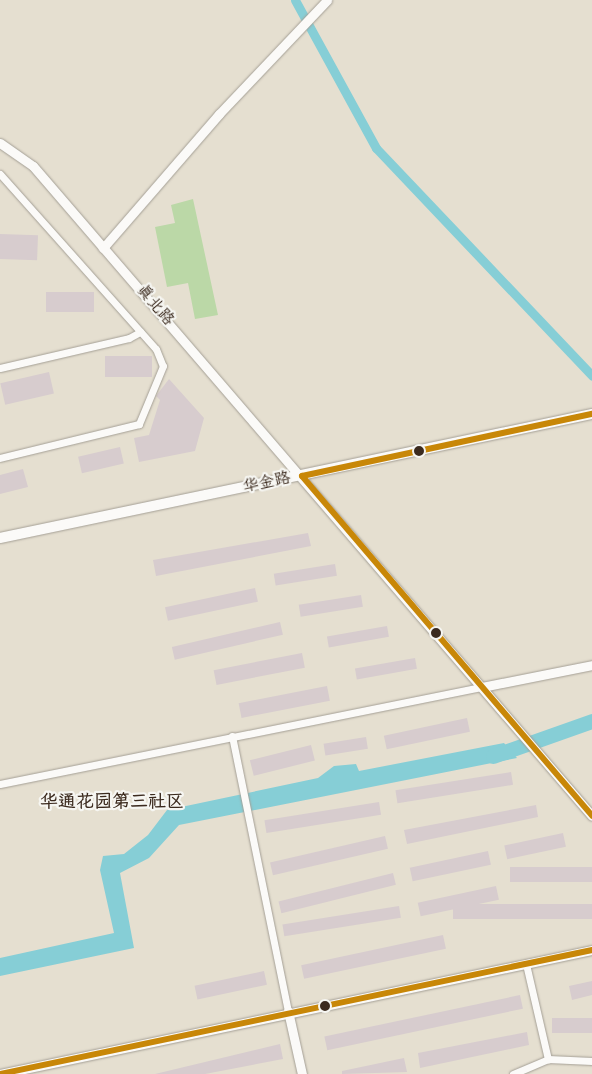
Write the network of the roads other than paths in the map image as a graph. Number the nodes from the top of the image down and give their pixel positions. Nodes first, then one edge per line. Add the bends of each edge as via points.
1 (327, 0) edge
2 (0, 143) edge
3 (0, 174) edge
4 (103, 248) junction
5 (140, 332) junction
6 (0, 368) edge
7 (592, 414) edge
8 (0, 458) edge
9 (302, 476) junction
10 (0, 538) edge
11 (592, 665) edge
12 (482, 687) junction
13 (232, 736) junction
14 (0, 784) edge
15 (592, 816) edge
16 (592, 950) edge
17 (526, 964) junction
18 (288, 1011) junction
19 (548, 1059) junction
20 (592, 1061) edge
21 (0, 1074) edge
22 (302, 1074) edge
23 (513, 1074) edge

1 - 4 street
2 - 4 street, 真北路 via 33,166
3 - 5 street
4 - 9 street, 真北路
5 - 6 street via 129,338
5 - 8 street via 163,366 139,424
7 - 9 main road, 华金路
9 - 10 main road, 华金路
9 - 12 street, 真北路
11 - 12 street
12 - 13 street
12 - 15 street, 真北路
13 - 14 street
13 - 18 street
16 - 17 street
17 - 18 street
17 - 19 street
18 - 21 street
18 - 22 street
19 - 20 street
19 - 23 street

